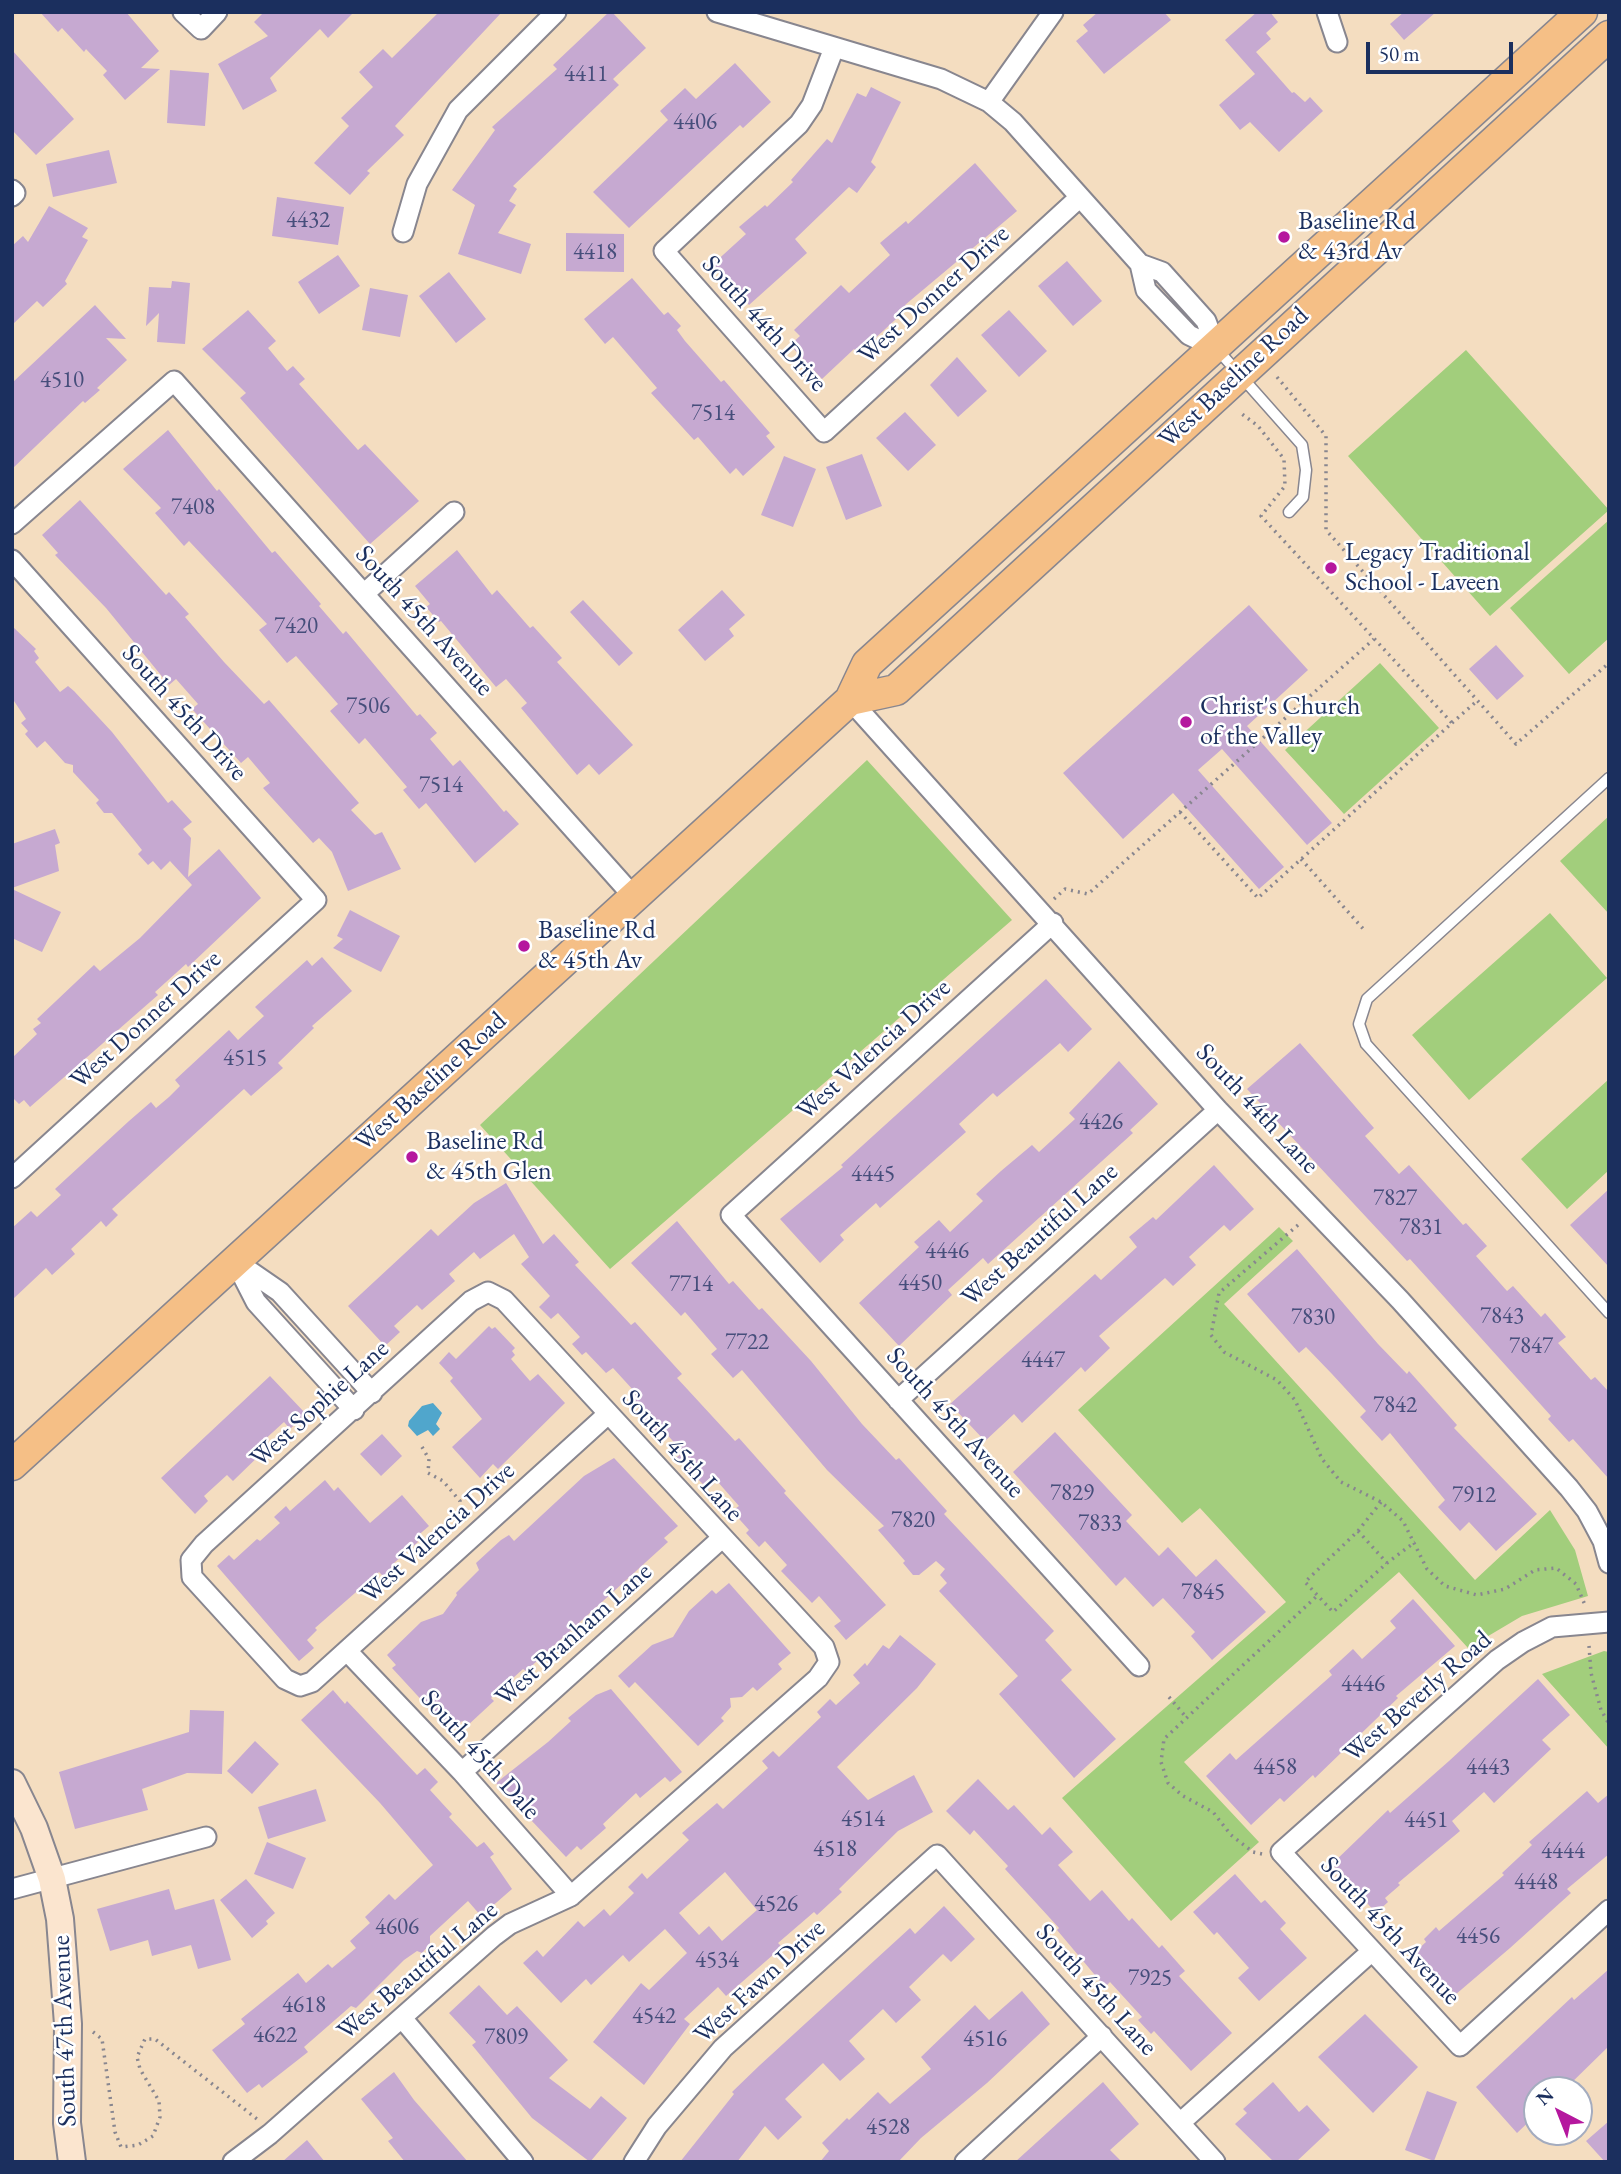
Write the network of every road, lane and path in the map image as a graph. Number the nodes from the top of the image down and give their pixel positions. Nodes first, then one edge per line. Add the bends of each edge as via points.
1 (183, 12) edge
2 (217, 12) edge
3 (556, 12) edge
4 (717, 12) edge
5 (1053, 12) edge
6 (1327, 12) edge
7 (1592, 27) edge
8 (1337, 42) dead end
9 (834, 48) junction
10 (989, 102) junction
11 (1080, 197) junction
12 (403, 232) dead end
13 (1216, 348) junction
14 (1239, 372) junction
15 (1277, 377) dead end
16 (1241, 414) dead end
17 (824, 432) joint
18 (454, 512) dead end
19 (1289, 512) dead end
20 (12, 524) edge
21 (12, 560) edge
22 (365, 593) junction
23 (1375, 638) junction
24 (1609, 663) edge
25 (850, 700) junction
26 (1478, 700) junction
27 (1452, 723) junction
28 (1609, 778) edge
29 (1181, 812) junction
30 (1301, 859) junction
31 (634, 897) junction
32 (1054, 899) dead end
33 (316, 900) joint
34 (1053, 923) junction
35 (1366, 932) dead end
36 (1218, 1110) junction
37 (12, 1178) edge
38 (731, 1215) joint
39 (1298, 1225) dead end
40 (235, 1261) junction
41 (488, 1292) joint
42 (1609, 1313) edge
43 (321, 1337) junction
44 (302, 1353) junction
45 (372, 1393) junction
46 (898, 1400) junction
47 (354, 1409) junction
48 (608, 1414) junction
49 (422, 1447) dead end
50 (12, 1465) edge
51 (1381, 1502) junction
52 (480, 1531) junction
53 (1358, 1531) junction
54 (722, 1538) junction
55 (1415, 1542) junction
56 (1387, 1563) junction
57 (1609, 1563) edge
58 (1318, 1595) junction
59 (1585, 1605) dead end
60 (1609, 1622) edge
61 (1589, 1646) dead end
62 (347, 1651) junction
63 (829, 1662) joint
64 (1139, 1666) dead end
65 (300, 1686) joint
66 (1169, 1697) dead end
67 (1186, 1717) junction
68 (1609, 1724) edge
69 (462, 1772) junction
70 (12, 1783) edge
71 (206, 1837) dead end
72 (1275, 1854) junction
73 (937, 1855) joint
74 (52, 1879) junction
75 (12, 1889) edge
76 (572, 1896) junction
77 (1609, 1910) edge
78 (1372, 1951) junction
79 (402, 2018) junction
80 (93, 2032) dead end
81 (1102, 2036) junction
82 (1180, 2123) junction
83 (270, 2134) junction
84 (72, 2162) edge
85 (233, 2162) edge
86 (523, 2162) edge
87 (634, 2162) edge
88 (965, 2162) edge
89 (1215, 2162) edge

1 - 2 street via 201,29
3 - 12 street via 458,110 417,184
4 - 9 street
5 - 10 street
6 - 8 street
7 - 13 main road, West Baseline Road
7 - 14 main road, West Baseline Road
9 - 10 street via 941,79
9 - 17 street, South 44th Drive via 812,105 799,124 664,251
10 - 11 street
11 - 13 street via 1140,264 1146,289 1189,335
11 - 17 street, West Donner Drive
13 - 14 lane
13 - 25 main road, West Baseline Road via 867,664
14 - 19 lane via 1302,445 1306,470 1303,497
14 - 25 main road, West Baseline Road via 896,690
15 - 26 path via 1326,436 1325,530
16 - 23 path via 1258,426 1284,459 1285,486 1261,516
18 - 22 street
20 - 22 street, South 45th Avenue via 174,381
21 - 33 street, South 45th Drive
22 - 31 street, South 45th Avenue
23 - 27 path
23 - 29 path
24 - 26 path via 1517,744
25 - 31 main road, West Baseline Road
25 - 34 street, South 44th Lane
26 - 27 path
27 - 30 path
28 - 42 lane via 1367,999 1359,1024 1366,1044
29 - 30 path via 1258,898
29 - 32 path via 1088,894 1065,890
30 - 35 path
31 - 40 main road, West Baseline Road
33 - 37 street, West Donner Drive
34 - 36 street, South 44th Lane
34 - 38 street, West Valencia Drive
36 - 46 street, West Beautiful Lane
36 - 57 street, South 44th Lane via 1400,1300 1569,1488 1603,1541
38 - 46 street, South 45th Avenue
39 - 51 path via 1219,1293 1211,1335 1224,1352 1277,1380 1295,1399 1322,1459 1341,1482
40 - 43 street via 275,1286
40 - 44 street via 256,1302
40 - 50 main road, West Baseline Road
41 - 45 street, West Sophie Lane via 471,1301
41 - 48 street, South 45th Lane via 504,1300
43 - 44 street
43 - 45 street
44 - 47 street
45 - 47 street, West Sophie Lane
46 - 64 street, South 45th Avenue
47 - 65 street, West Sophie Lane via 191,1560 192,1577 285,1679
48 - 52 street, West Valencia Drive
48 - 54 street, South 45th Lane
49 - 52 path via 429,1459 428,1473 443,1481
51 - 53 path
51 - 55 path via 1403,1521
52 - 62 street, West Valencia Drive
53 - 56 path
53 - 58 path via 1306,1582
54 - 63 street, South 45th Lane via 824,1647
54 - 69 street, West Branham Lane
55 - 56 path
55 - 59 path via 1427,1569 1445,1586 1477,1595 1505,1589 1535,1570 1556,1568 1576,1584
56 - 58 path via 1333,1612
58 - 67 path
60 - 72 street, West Beverly Road via 1552,1627 1522,1642
61 - 68 path via 1591,1673
62 - 65 street, West Valencia Drive via 312,1682
62 - 69 street, South 45th Dale
63 - 76 street, West Beautiful Lane via 818,1678
66 - 67 path
67 - 72 path via 1164,1739 1161,1762 1168,1783 1213,1812 1231,1835 1253,1852
69 - 76 street, South 45th Dale
70 - 74 street, South 47th Avenue
71 - 74 street
72 - 78 street, South 45th Avenue
73 - 81 street, South 45th Lane
73 - 87 street, West Fawn Drive via 723,2048 657,2126
74 - 75 street
74 - 84 street, South 47th Avenue via 65,1963 67,2123
76 - 79 street, West Beautiful Lane via 510,1924
77 - 78 street, South 45th Avenue via 1460,2046
78 - 82 street
79 - 83 street, West Beautiful Lane
79 - 86 street
80 - 83 path via 102,2039 121,2147 138,2145 153,2136 160,2117 159,2101 137,2057 145,2039 155,2039
81 - 82 street, South 45th Lane
81 - 88 street
82 - 89 street, South 45th Lane
83 - 85 street, West Beautiful Lane

